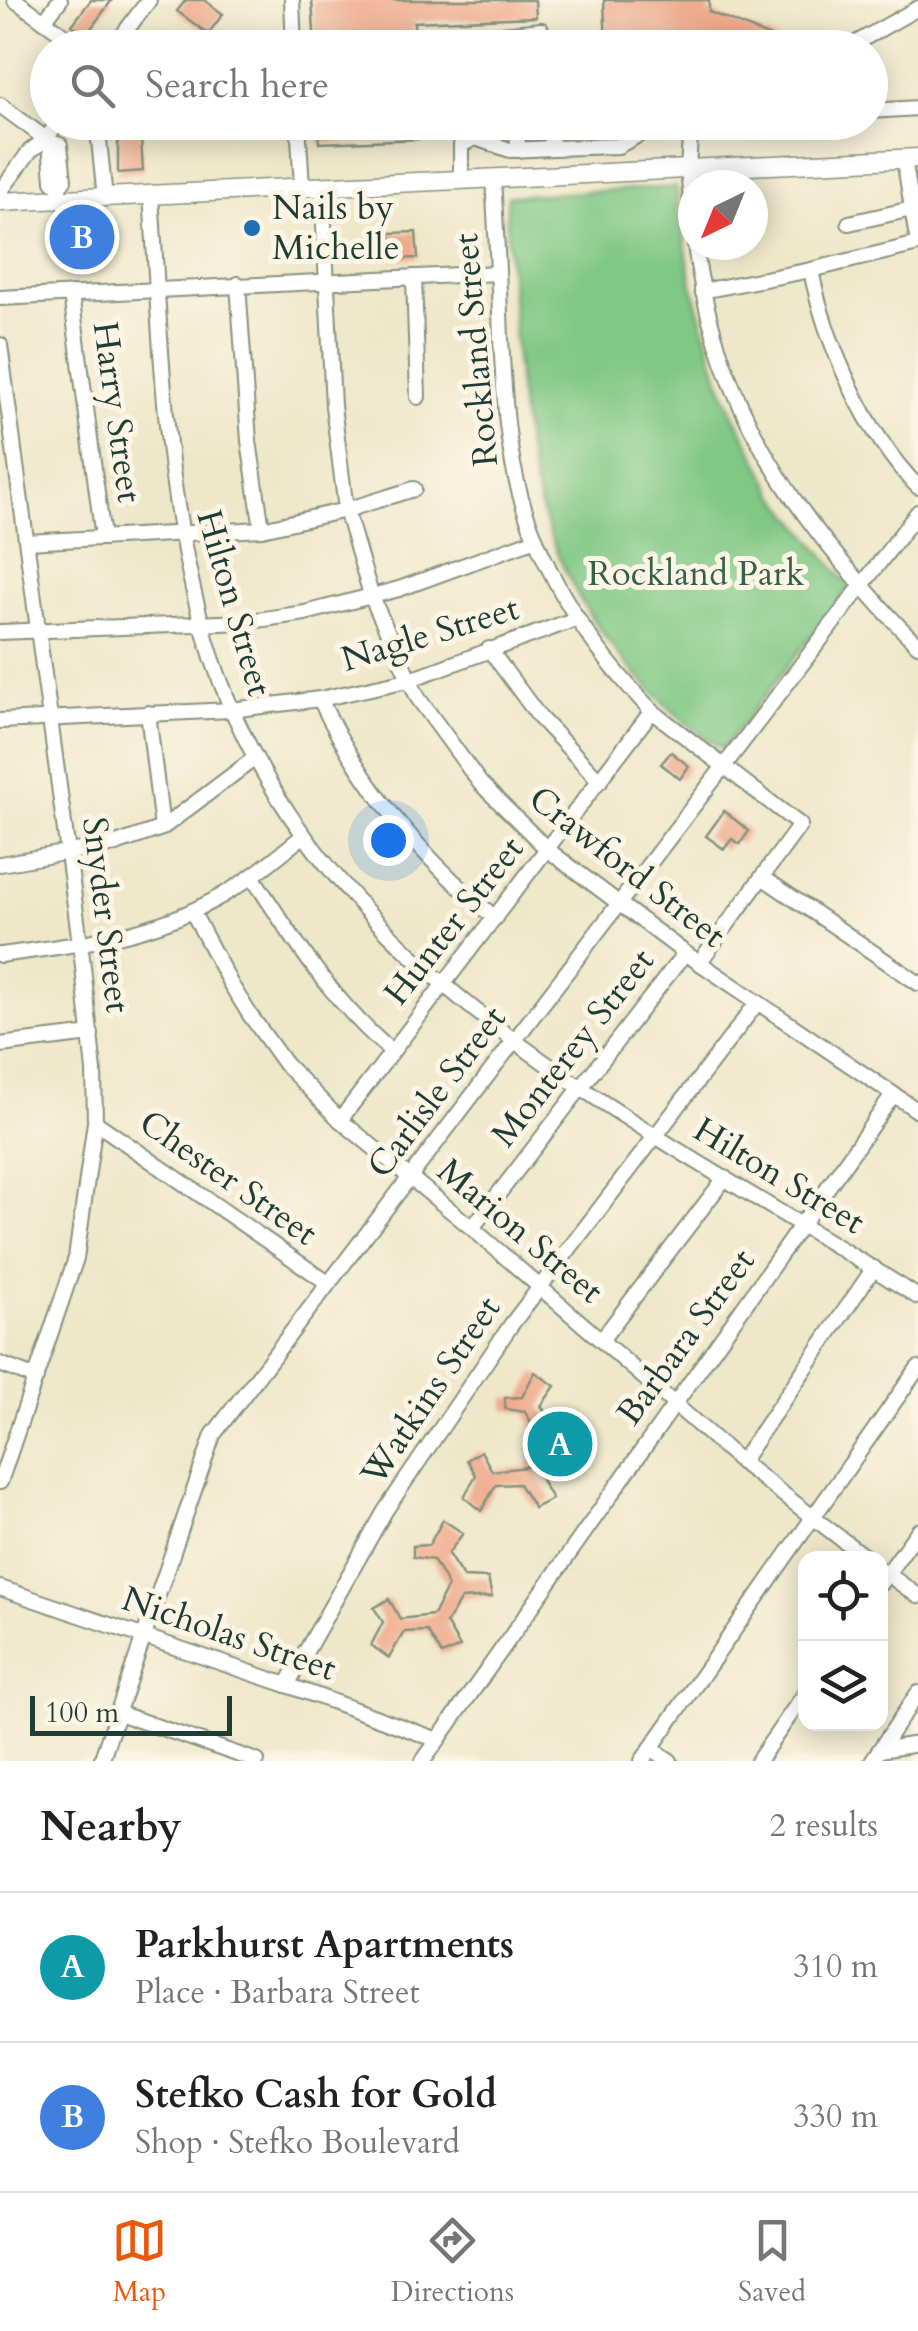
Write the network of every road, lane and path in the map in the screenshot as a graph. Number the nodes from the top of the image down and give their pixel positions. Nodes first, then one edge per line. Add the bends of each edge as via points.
1 (16, 0) edge
2 (60, 0) edge
3 (149, 0) edge
4 (292, 0) edge
5 (918, 8) edge
6 (44, 20) junction
7 (58, 30) edge
8 (127, 30) edge
9 (293, 30) edge
10 (879, 30) edge
11 (0, 105) edge
12 (918, 108) edge
13 (888, 110) edge
14 (30, 127) edge
15 (48, 140) joint
16 (99, 140) edge
17 (302, 140) edge
18 (466, 140) edge
19 (496, 140) edge
20 (518, 140) edge
21 (552, 140) edge
22 (629, 140) edge
23 (690, 140) edge
24 (552, 148) junction
25 (518, 150) junction
26 (911, 158) edge
27 (688, 169) junction
28 (493, 177) junction
29 (460, 178) junction
30 (312, 187) junction
31 (0, 192) edge
32 (59, 194) junction
33 (151, 195) junction
34 (105, 198) junction
35 (0, 202) edge
36 (912, 209) junction
37 (849, 223) dead end
38 (918, 244) edge
39 (697, 260) edge
40 (810, 270) junction
41 (498, 273) junction
42 (414, 277) junction
43 (327, 280) junction
44 (238, 284) junction
45 (157, 288) junction
46 (702, 291) junction
47 (71, 294) junction
48 (0, 298) edge
49 (0, 345) edge
50 (418, 396) dead end
51 (918, 487) edge
52 (414, 489) dead end
53 (346, 510) junction
54 (918, 512) edge
55 (262, 529) junction
56 (182, 535) junction
57 (103, 538) junction
58 (536, 539) junction
59 (27, 542) junction
60 (863, 586) junction
61 (372, 598) junction
62 (576, 618) junction
63 (202, 623) junction
64 (39, 631) junction
65 (0, 632) edge
66 (918, 645) edge
67 (489, 649) junction
68 (408, 680) junction
69 (320, 698) junction
70 (231, 710) junction
71 (652, 711) junction
72 (148, 713) junction
73 (49, 719) junction
74 (0, 721) edge
75 (255, 758) junction
76 (724, 768) junction
77 (600, 781) junction
78 (800, 825) joint
79 (162, 828) junction
80 (304, 834) junction
81 (548, 850) junction
82 (69, 855) junction
83 (0, 864) edge
84 (252, 876) junction
85 (762, 877) junction
86 (619, 904) junction
87 (192, 911) junction
88 (495, 918) junction
89 (80, 945) junction
90 (685, 953) junction
91 (0, 955) edge
92 (699, 963) junction
93 (918, 983) edge
94 (444, 984) junction
95 (757, 1003) junction
96 (91, 1034) junction
97 (514, 1040) junction
98 (0, 1044) edge
99 (391, 1051) junction
100 (580, 1090) junction
101 (893, 1095) junction
102 (918, 1111) edge
103 (340, 1120) junction
104 (95, 1122) junction
105 (654, 1137) junction
106 (409, 1178) junction
107 (725, 1178) junction
108 (802, 1226) junction
109 (472, 1228) junction
110 (874, 1268) junction
111 (328, 1284) junction
112 (540, 1286) junction
113 (918, 1297) edge
114 (602, 1339) junction
115 (0, 1364) edge
116 (918, 1368) edge
117 (36, 1378) junction
118 (676, 1404) junction
119 (741, 1462) junction
120 (0, 1482) edge
121 (811, 1519) junction
122 (918, 1530) edge
123 (856, 1551) edge
124 (888, 1569) edge
125 (888, 1579) edge
126 (0, 1588) edge
127 (918, 1596) edge
128 (143, 1637) junction
129 (287, 1685) junction
130 (918, 1693) edge
131 (798, 1704) edge
132 (118, 1713) junction
133 (438, 1740) junction
134 (918, 1744) edge
135 (646, 1755) edge
136 (876, 1755) edge
137 (102, 1761) edge
138 (257, 1761) edge
139 (423, 1761) edge
140 (670, 1761) edge
141 (758, 1761) edge

1 - 6 street
2 - 6 street
3 - 8 street
4 - 9 street
5 - 10 street
6 - 7 street
11 - 14 street
12 - 13 street
15 - 31 street via 30,151
15 - 32 street via 60,145
16 - 34 street
17 - 30 street, Crawford Street
18 - 29 street
19 - 25 street
20 - 25 street
21 - 24 street
22 - 24 street
23 - 27 street
24 - 25 street
26 - 27 main road
26 - 36 street
27 - 28 main road
28 - 29 main road
28 - 41 street, Rockland Street
29 - 30 main road
30 - 33 main road
30 - 43 street, Crawford Street
32 - 34 main road
32 - 35 main road
33 - 34 main road
33 - 45 street, Hilton Street
36 - 37 street
36 - 38 street
38 - 40 street
39 - 46 street
40 - 46 street
40 - 51 street via 848,378
41 - 42 street
41 - 58 street, Rockland Street via 510,446
42 - 43 street
42 - 50 street
43 - 44 street
43 - 53 street, Crawford Street
44 - 45 street
44 - 55 street
45 - 47 street
45 - 56 street, Hilton Street via 168,452
46 - 60 street via 722,362 766,458
47 - 48 street
47 - 57 street, Harry Street
49 - 59 street, Snyder Street
52 - 53 street
53 - 55 street
53 - 61 street, Crawford Street
54 - 60 street, Carlisle Street
55 - 56 street
56 - 57 street
56 - 63 street, Hilton Street
57 - 59 street
58 - 61 street
58 - 62 street, Rockland Street
59 - 64 street, Snyder Street
60 - 66 street
60 - 76 street, Carlisle Street
61 - 63 street via 244,622
61 - 68 street, Crawford Street
62 - 67 street, Nagle Street
62 - 71 street, Rockland Street
63 - 64 street
63 - 70 street, Hilton Street
64 - 65 street
64 - 73 street, Snyder Street
67 - 68 street, Nagle Street
67 - 77 street via 531,708
68 - 69 street, Nagle Street
68 - 81 street, Crawford Street via 480,783
69 - 70 street, Nagle Street
69 - 88 street via 345,746 408,834
70 - 72 street, Nagle Street
70 - 75 street, Hilton Street
71 - 76 street, Rockland Street
71 - 77 street, Hunter Street
72 - 73 street, Nagle Street
72 - 79 street
73 - 74 street, Nagle Street
73 - 82 street, Snyder Street
75 - 79 street
75 - 80 street, Hilton Street
76 - 78 street, Rockland Street
76 - 86 street, Carlisle Street
77 - 81 street, Hunter Street
78 - 85 street, Monterey Street
79 - 82 street
80 - 84 street
80 - 94 street, Hilton Street via 369,916
81 - 86 street, Crawford Street
81 - 88 street, Hunter Street
82 - 83 street
82 - 89 street, Snyder Street
84 - 87 street
84 - 99 street via 326,985
85 - 92 street, Monterey Street
85 - 93 street
86 - 90 street, Crawford Street
86 - 97 street, Carlisle Street
87 - 89 street
87 - 103 street, Marion Street via 250,1015
88 - 94 street, Hunter Street
89 - 91 street
89 - 96 street, Snyder Street
90 - 92 street, Crawford Street
90 - 100 street, Monterey Street
92 - 95 street, Crawford Street
94 - 97 street, Hilton Street
94 - 99 street, Hunter Street
95 - 101 street, Crawford Street
95 - 105 street, Watkins Street
96 - 98 street
96 - 104 street, Snyder Street
97 - 100 street, Hilton Street
97 - 106 street, Carlisle Street
99 - 103 street, Hunter Street
100 - 105 street, Hilton Street
100 - 109 street, Monterey Street
101 - 102 street, Crawford Street
101 - 108 street, Barbara Street
103 - 106 street, Marion Street
104 - 111 street, Chester Street
104 - 117 street, Snyder Street via 76,1258
105 - 107 street, Hilton Street
105 - 112 street, Watkins Street
106 - 109 street, Marion Street
106 - 111 street, Carlisle Street
107 - 108 street, Hilton Street
107 - 114 street
108 - 110 street, Hilton Street
108 - 118 street, Barbara Street
109 - 112 street, Marion Street
110 - 113 street, Hilton Street
110 - 119 street
111 - 128 street, Carlisle Street via 213,1436
112 - 114 street, Marion Street
112 - 129 street, Watkins Street via 385,1511
114 - 118 street, Marion Street
115 - 117 street
116 - 121 street
117 - 120 street, Snyder Street
118 - 119 street, Marion Street
118 - 133 street, Barbara Street
119 - 121 street, Marion Street
121 - 123 street, Marion Street
121 - 135 street
122 - 124 street
125 - 127 street
126 - 128 street, Nicholas Street
128 - 129 street, Nicholas Street
128 - 132 street, Carlisle Street
129 - 133 street, Nicholas Street
130 - 136 street
131 - 141 street
132 - 137 street, Carlisle Street
132 - 138 street
133 - 139 street, Barbara Street
134 - 136 street
135 - 140 street

